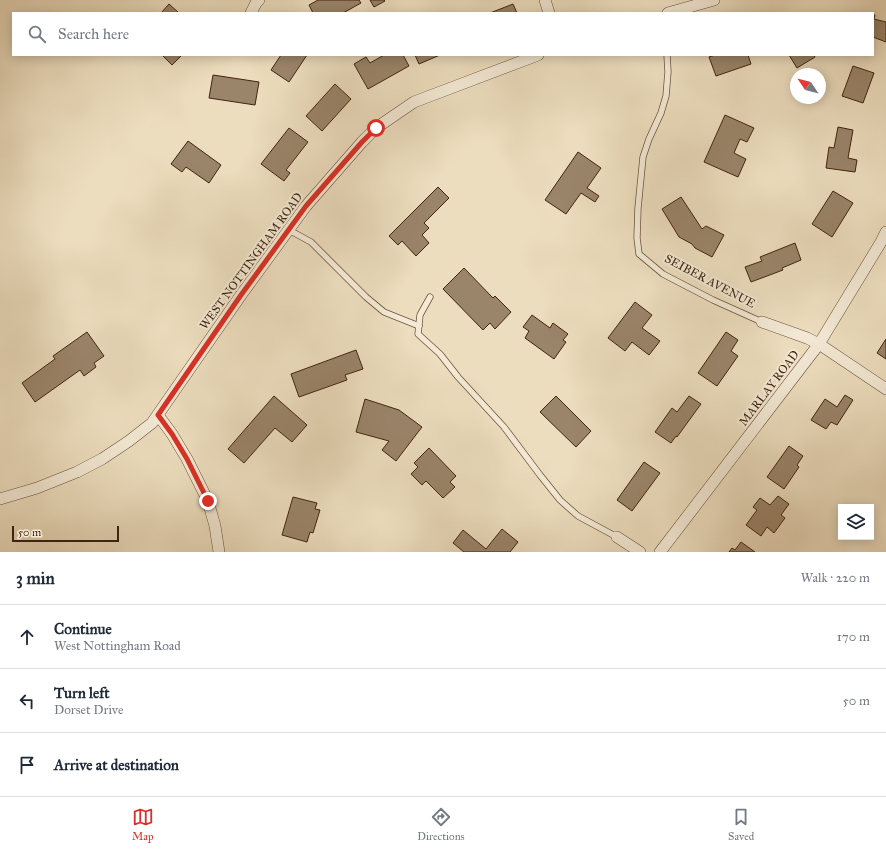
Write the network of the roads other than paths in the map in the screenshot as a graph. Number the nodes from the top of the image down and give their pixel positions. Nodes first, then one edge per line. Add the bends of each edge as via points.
1 (259, 0) edge
2 (545, 0) edge
3 (714, 0) edge
4 (252, 12) edge
5 (549, 12) edge
6 (672, 12) edge
7 (535, 56) edge
8 (667, 56) edge
9 (288, 230) junction
10 (886, 232) edge
11 (430, 297) dead end
12 (762, 322) joint
13 (419, 326) junction
14 (819, 344) junction
15 (886, 389) edge
16 (158, 415) junction
17 (0, 500) edge
18 (617, 537) joint
19 (219, 552) edge
20 (640, 552) edge
21 (660, 552) edge

1 - 4 street
2 - 5 street
3 - 6 street
7 - 9 street, WEST NOTTINGHAM ROAD via 414,102 398,112 362,142
8 - 12 lane, SEIBER AVENUE via 666,96 643,158 638,208 639,254 663,274
9 - 13 lane via 310,242 384,312
9 - 16 street, WEST NOTTINGHAM ROAD
10 - 14 street, MARLAY ROAD
11 - 13 lane via 420,315
12 - 14 street, SEIBER AVENUE
13 - 18 lane via 418,334 440,354 504,427 560,500 578,516
14 - 15 street, SEIBER AVENUE
14 - 21 street, MARLAY ROAD
16 - 17 street, WEST NOTTINGHAM ROAD via 129,441 78,472
16 - 19 street via 187,459 208,501
18 - 20 street

